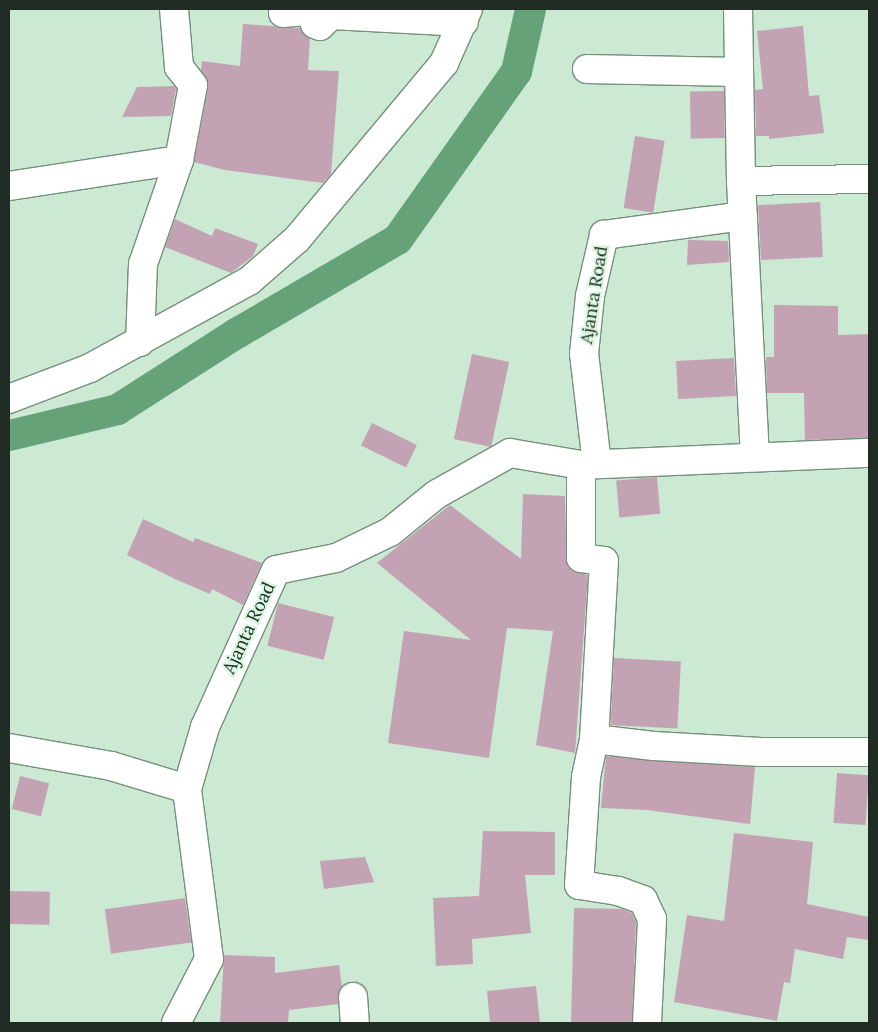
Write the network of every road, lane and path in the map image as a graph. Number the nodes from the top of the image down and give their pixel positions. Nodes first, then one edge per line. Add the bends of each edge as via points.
1 (174, 9) edge
2 (738, 9) edge
3 (283, 13) dead end
4 (466, 15) edge
5 (587, 69) dead end
6 (737, 72) junction
7 (179, 160) junction
8 (869, 179) edge
9 (741, 181) junction
10 (9, 186) edge
11 (743, 216) junction
12 (140, 342) junction
13 (9, 399) edge
14 (869, 453) edge
15 (756, 457) junction
16 (589, 465) junction
17 (594, 739) junction
18 (9, 748) edge
19 (869, 752) edge
20 (186, 789) junction
21 (176, 1023) edge
22 (647, 1023) edge

1 - 7 street via 179,67 192,85
2 - 6 street
3 - 4 street via 312,13 315,24 320,26 330,15
4 - 12 street via 444,63 297,239 249,281
5 - 6 street
6 - 9 street
7 - 10 street
7 - 12 street via 143,264
8 - 9 street
9 - 11 street
11 - 15 street
11 - 16 street, Ajanta Road via 604,235 590,296 584,354
12 - 13 street via 90,368
14 - 15 street, Ajanta Road
15 - 16 street, Ajanta Road
16 - 17 street via 580,558 604,561
16 - 20 street, Ajanta Road via 510,453 437,494 390,532 336,558 276,570 205,727
17 - 19 street via 761,752
17 - 22 street via 586,777 579,885 618,891 642,900 652,919
18 - 20 street via 111,766
20 - 21 street, Ajanta Road via 209,959

